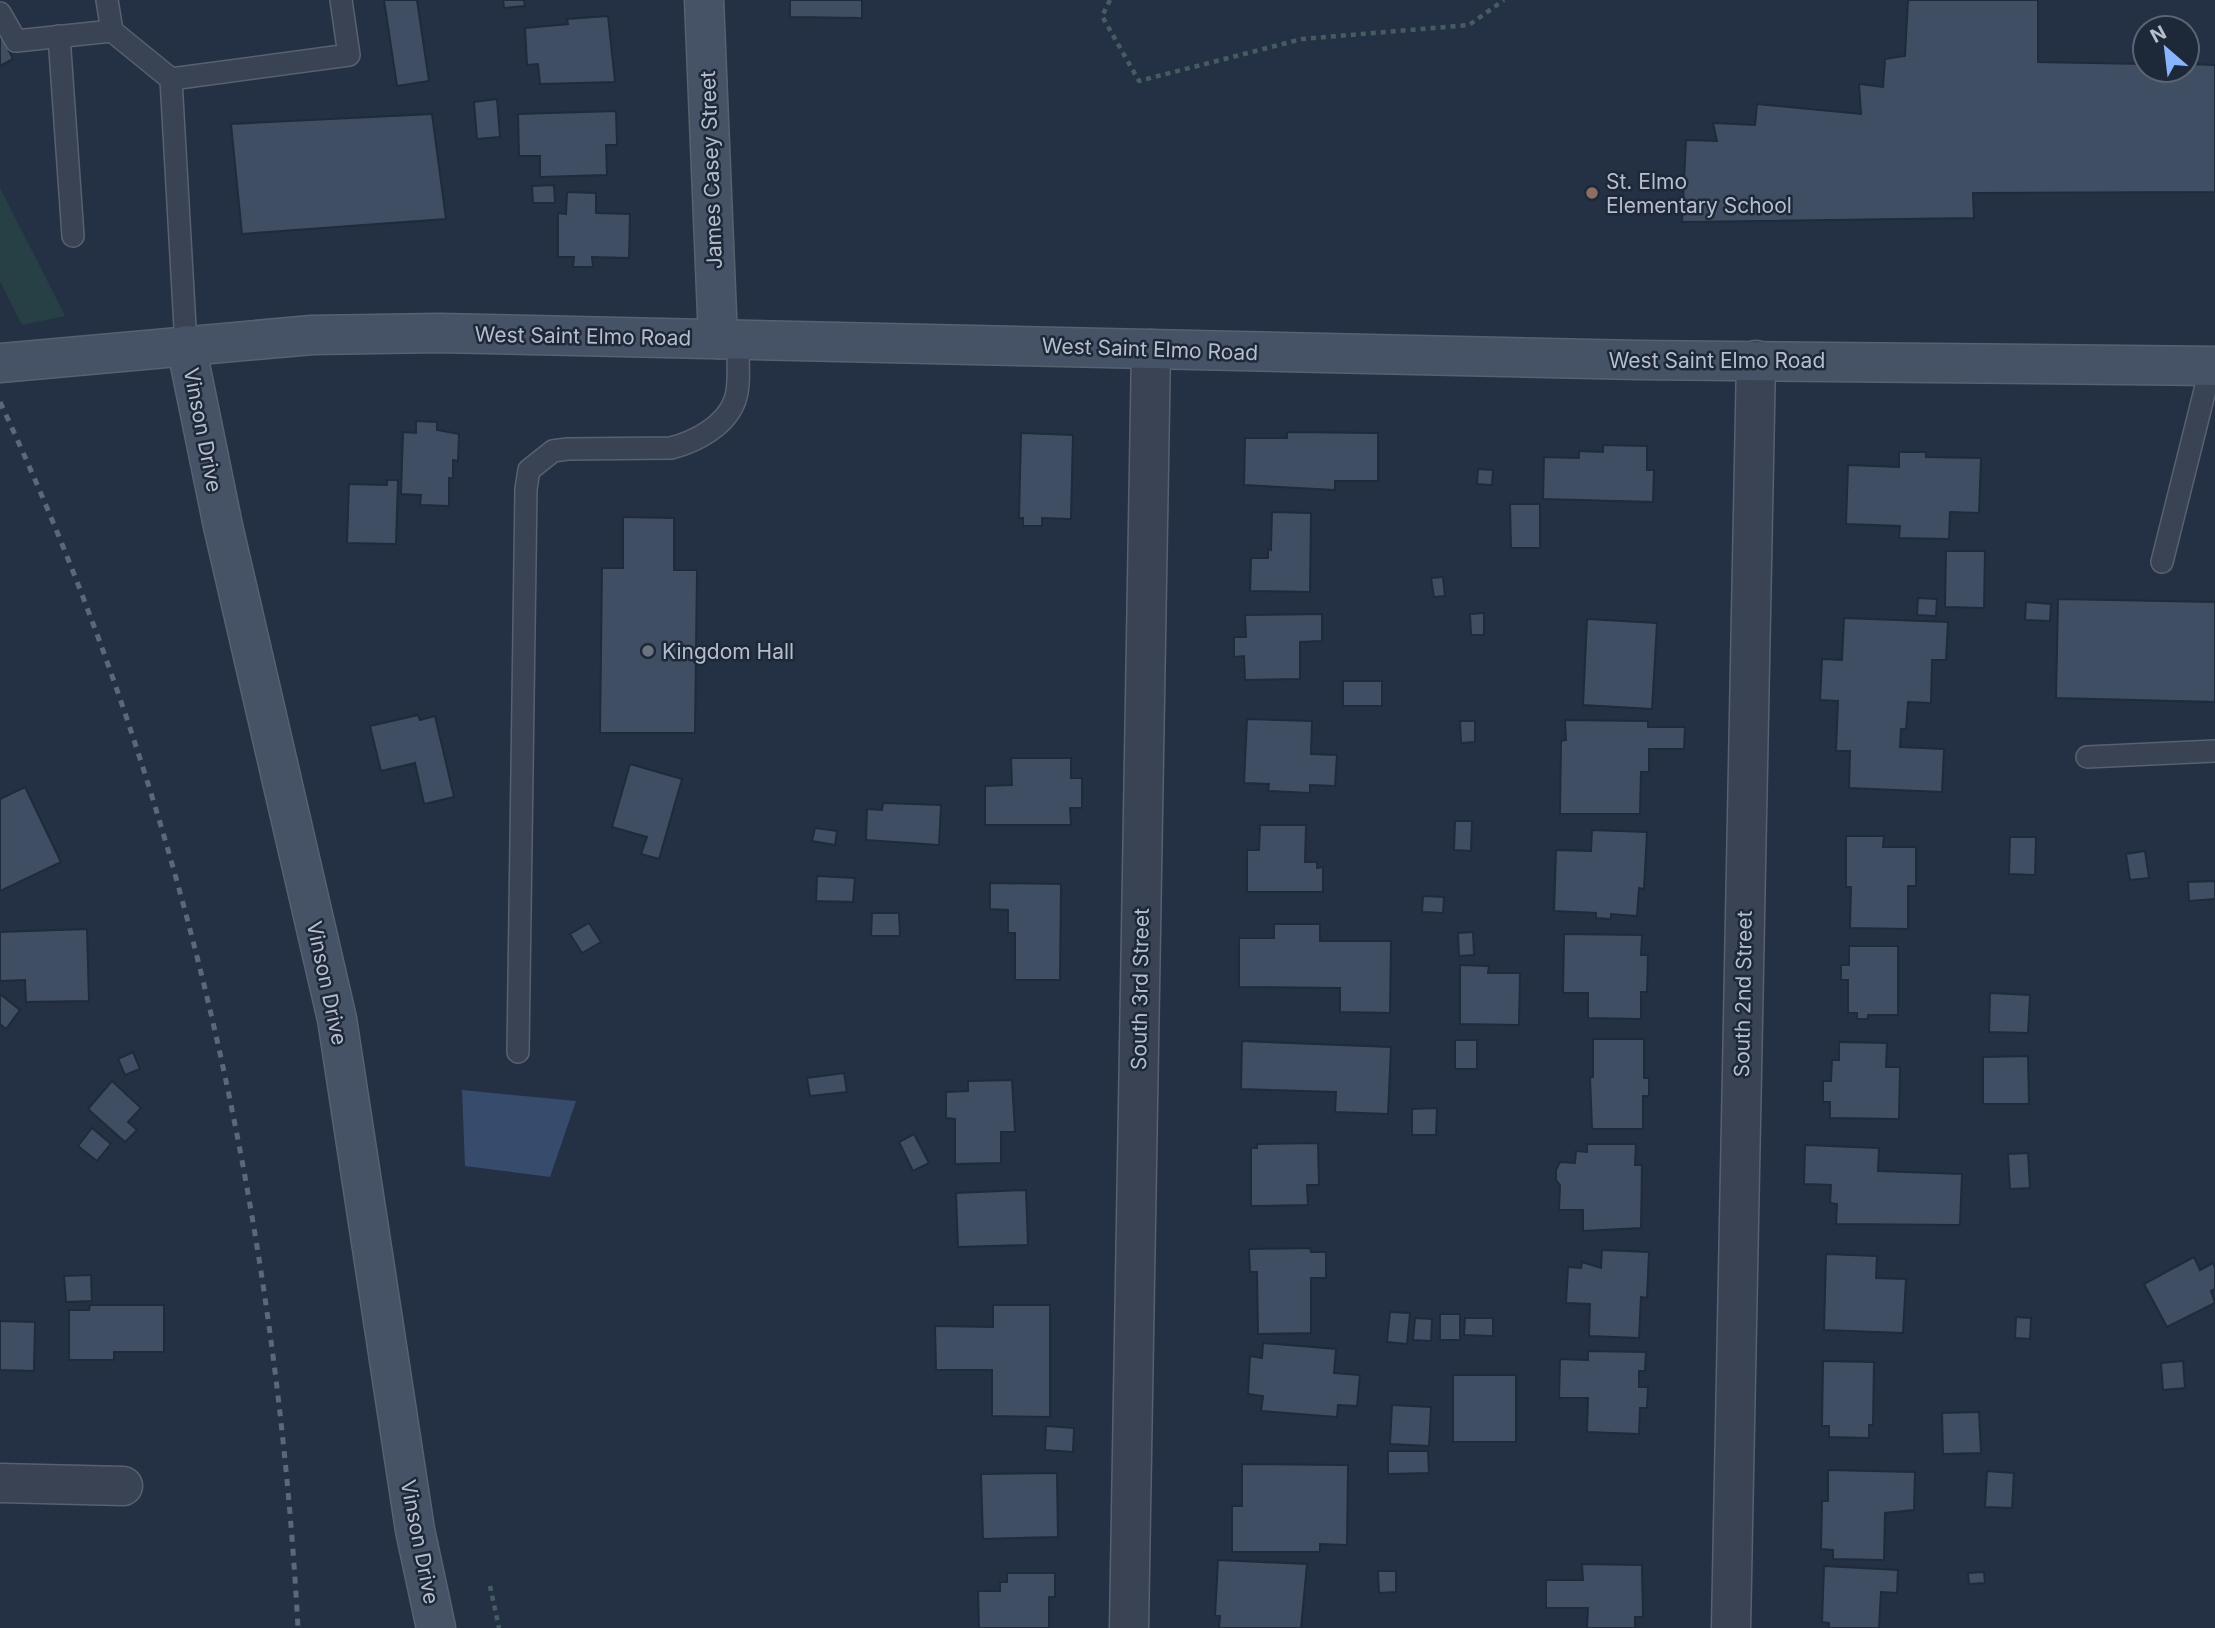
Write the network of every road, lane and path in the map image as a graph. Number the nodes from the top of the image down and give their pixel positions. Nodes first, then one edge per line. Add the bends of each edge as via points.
1 (107, 0) edge
2 (341, 0) edge
3 (704, 0) edge
4 (1110, 0) edge
5 (1504, 0) edge
6 (0, 13) edge
7 (112, 31) junction
8 (59, 36) junction
9 (172, 79) junction
10 (73, 236) dead end
11 (728, 339) junction
12 (186, 345) junction
13 (1151, 349) junction
14 (1756, 360) junction
15 (0, 363) edge
16 (2213, 366) edge
17 (2162, 562) dead end
18 (2215, 751) edge
19 (2087, 757) dead end
20 (518, 1052) dead end
21 (0, 1483) edge
22 (123, 1486) dead end
23 (490, 1586) dead end
24 (436, 1628) edge
25 (499, 1628) edge
26 (1129, 1628) edge
27 (1731, 1628) edge

1 - 7 lane
2 - 9 lane via 349,55
3 - 11 street, James Casey Street
4 - 5 path via 1102,16 1139,81 1302,39 1469,24
6 - 8 lane via 16,41
7 - 8 lane
7 - 9 lane
8 - 10 lane
9 - 12 lane
11 - 12 street, West Saint Elmo Road via 439,333 312,335
11 - 13 street, West Saint Elmo Road
11 - 20 lane via 736,398 707,433 671,448 553,451 529,470
12 - 15 street, West Saint Elmo Road
12 - 24 street, Vinson Drive via 226,540 337,1019 415,1530
13 - 14 street, West Saint Elmo Road
13 - 26 street, South 3rd Street
14 - 16 street, West Saint Elmo Road
14 - 27 street, South 2nd Street
16 - 17 lane
18 - 19 lane
21 - 22 street
23 - 25 path

